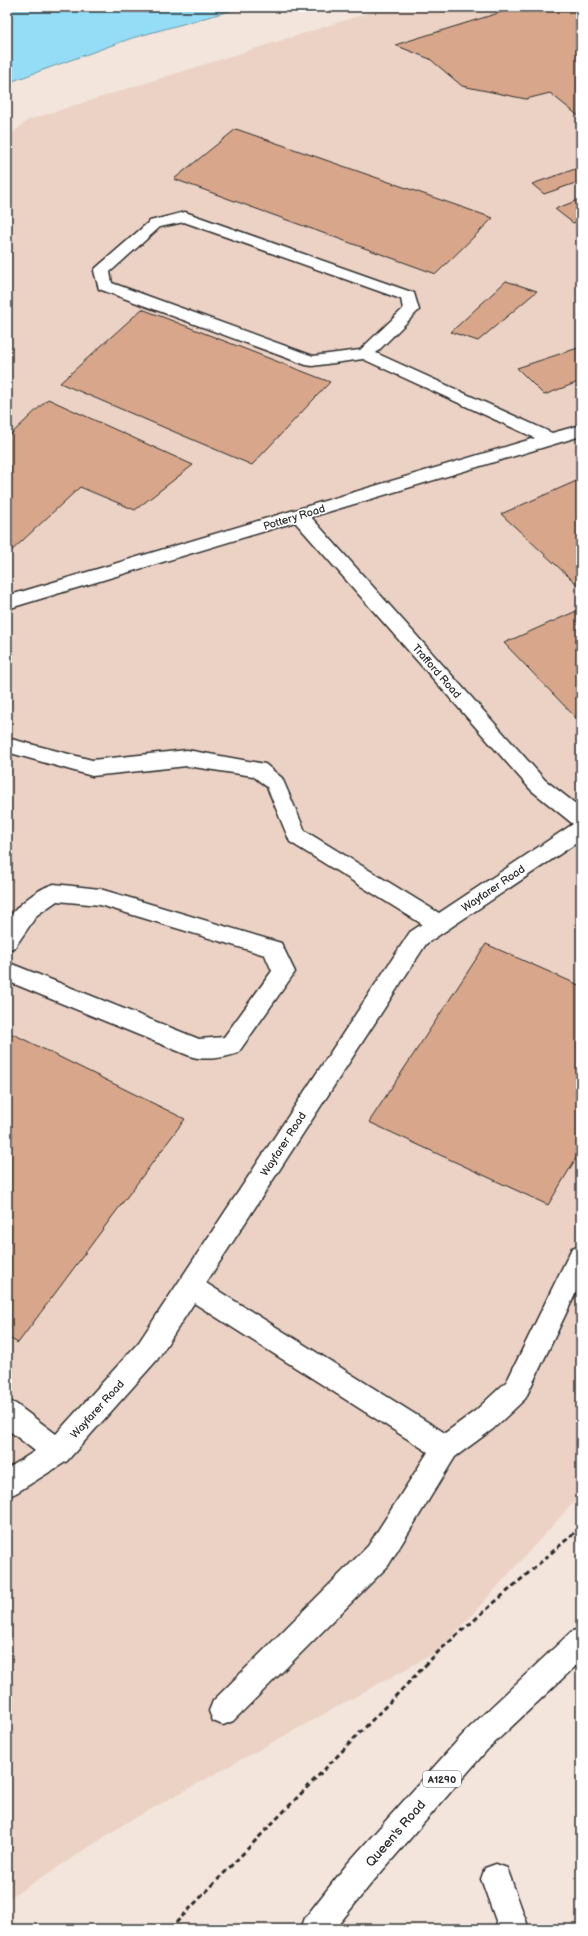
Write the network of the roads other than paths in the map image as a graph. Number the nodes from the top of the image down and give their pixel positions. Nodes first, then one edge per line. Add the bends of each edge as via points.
1 (365, 354) junction
2 (581, 430) edge
3 (550, 439) junction
4 (299, 515) junction
5 (7, 603) edge
6 (7, 745) edge
7 (581, 819) edge
8 (581, 829) edge
9 (440, 924) junction
10 (7, 941) edge
11 (7, 971) edge
12 (581, 1256) edge
13 (190, 1287) junction
14 (7, 1413) edge
15 (446, 1448) junction
16 (58, 1452) junction
17 (7, 1484) edge
18 (581, 1642) edge
19 (223, 1711) dead end
20 (496, 1879) dead end
21 (316, 1929) edge
22 (514, 1929) edge

1 - 1 street via 312,362 106,286 102,270 155,224 185,217 408,296 411,310
1 - 3 street
2 - 3 street, Pottery Road
3 - 4 street, Pottery Road
4 - 5 street, Pottery Road
4 - 7 street, Trafford Road via 538,785
6 - 9 street via 92,768 187,758 258,769 275,783 298,836
8 - 9 street, Wayfarer Road
9 - 13 street, Wayfarer Road via 418,938
10 - 11 street via 29,909 54,892 100,897 273,949 284,972 230,1046 198,1049
12 - 15 street via 516,1390 484,1420
13 - 15 street
13 - 16 street, Wayfarer Road via 148,1351
14 - 16 street
15 - 19 street via 378,1556
16 - 17 street, Wayfarer Road
18 - 21 street, Queen's Road / A1290 via 477,1740 359,1874
20 - 22 street

